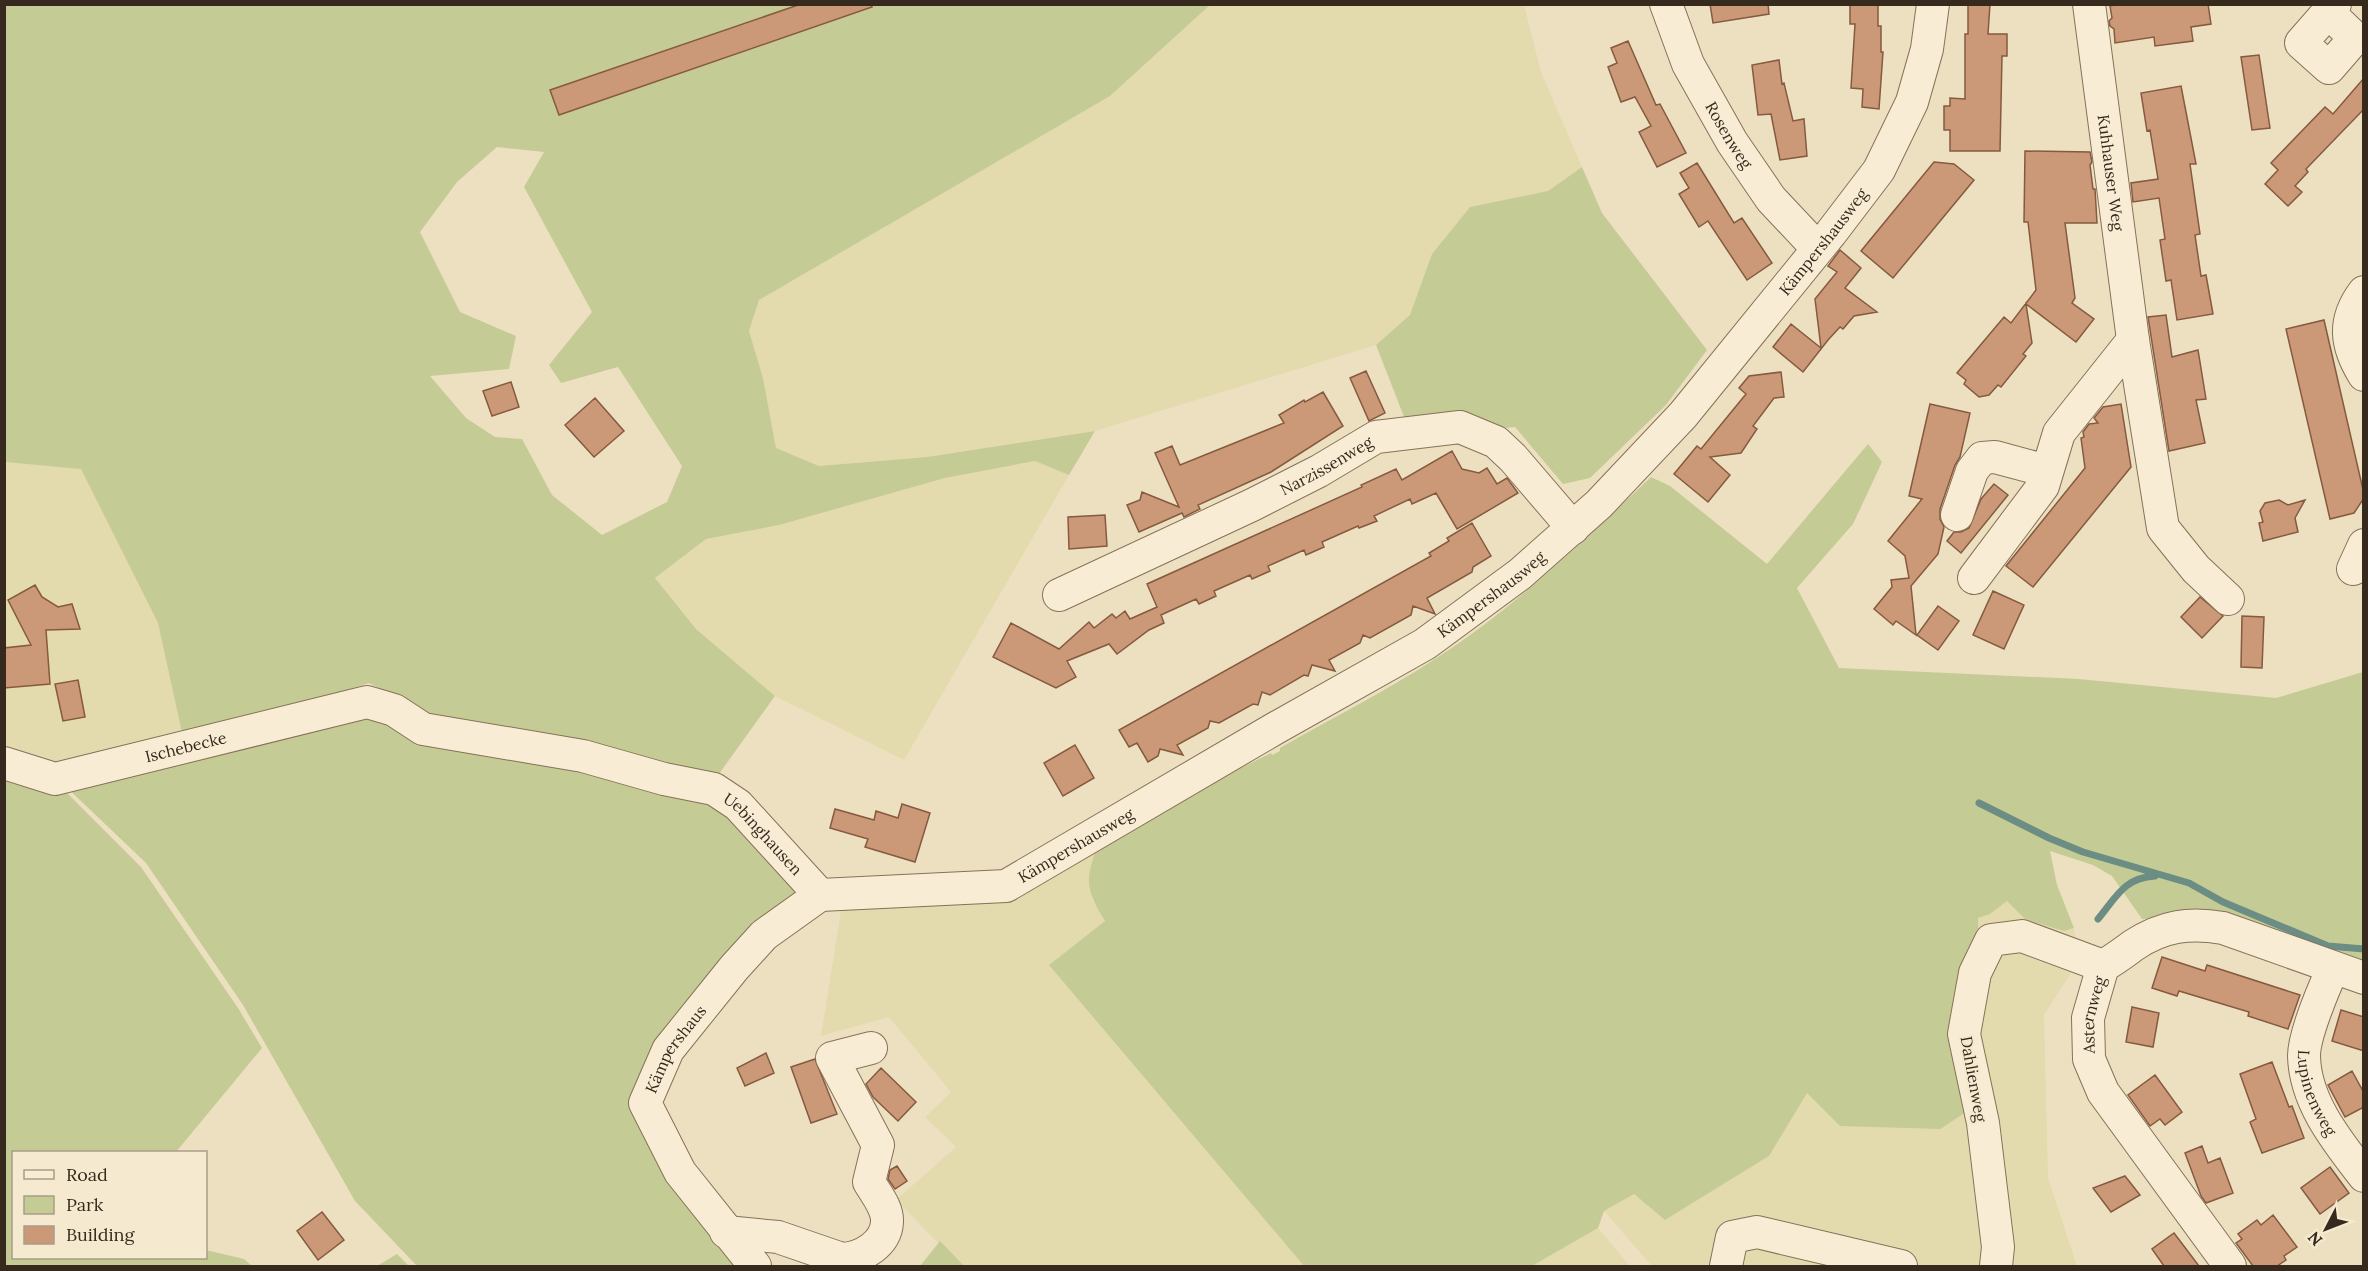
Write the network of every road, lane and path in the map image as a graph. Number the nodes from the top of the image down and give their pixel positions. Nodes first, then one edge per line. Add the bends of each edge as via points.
1 (1666, 4) edge
2 (1933, 4) edge
3 (2089, 4) edge
4 (1817, 248) junction
5 (2364, 292) edge
6 (2133, 340) junction
7 (2364, 375) edge
8 (2047, 471) junction
9 (1957, 515) dead end
10 (1573, 528) junction
11 (1974, 578) dead end
12 (1059, 595) dead end
13 (2228, 599) dead end
14 (367, 702) joint
15 (4, 763) edge
16 (820, 895) junction
17 (2103, 966) junction
18 (2333, 968) junction
19 (2364, 978) edge
20 (871, 1048) dead end
21 (2364, 1176) edge
22 (726, 1232) junction
23 (755, 1266) edge
24 (1726, 1266) edge
25 (1901, 1266) edge
26 (1996, 1266) edge
27 (2230, 1266) edge

1 - 4 street, Rosenweg via 1688,64 1732,142 1771,200
2 - 4 street, Kämpershausweg via 1928,49 1912,102 1879,170
3 - 6 street, Kuhhauser Weg
4 - 10 street, Kämpershausweg via 1683,416
5 - 7 street via 2348,329 2353,359
6 - 8 street via 2058,433
6 - 13 street, Kuhhauser Weg via 2163,528 2196,569
8 - 9 street via 1995,457 1982,459 1972,471
8 - 11 street via 2043,486
10 - 12 street, Narzissenweg via 1496,442 1460,427 1376,437 1271,495
10 - 16 street, Kämpershausweg via 1485,601 1425,644 1006,886
14 - 15 street, Ischebecke via 55,779
14 - 16 street, Uebinghausen via 394,710 423,729 583,756 714,789 738,805
16 - 22 street, Kämpershaus via 764,935 734,968 668,1050 645,1103 680,1172
17 - 18 street, Asternweg via 2175,926 2199,924 2223,928
17 - 26 street, Dahlienweg via 2022,936 1991,940 1975,973 1964,1034 1983,1123 1998,1247
17 - 27 street, Asternweg via 2088,1018 2089,1059 2103,1092
18 - 19 street, Asternweg
18 - 21 street, Lupinenweg via 2304,1055 2307,1081 2319,1111
20 - 22 street via 832,1058 878,1145 869,1182 885,1208 883,1235 863,1255 842,1259 778,1237
22 - 23 street, Kämpershaus
24 - 25 street via 1732,1237 1757,1232

